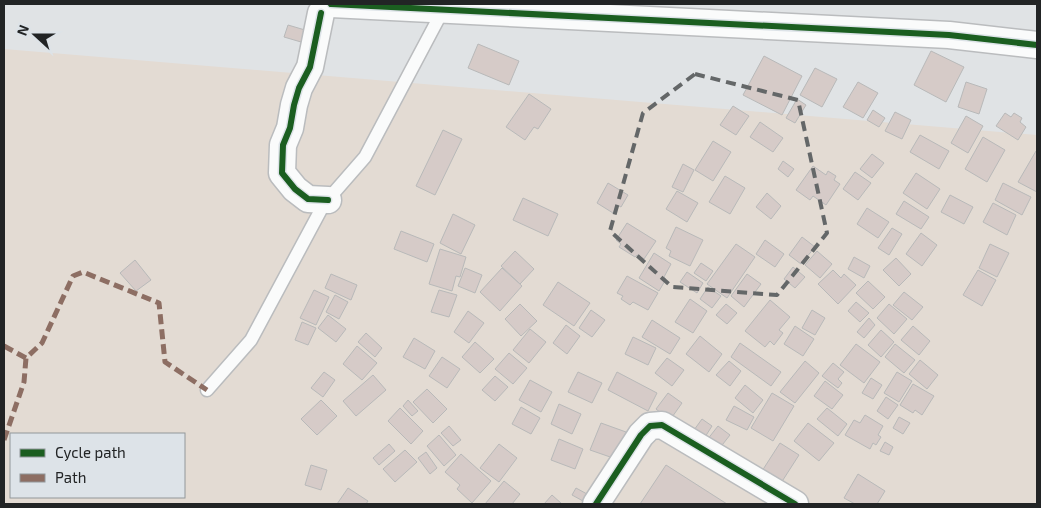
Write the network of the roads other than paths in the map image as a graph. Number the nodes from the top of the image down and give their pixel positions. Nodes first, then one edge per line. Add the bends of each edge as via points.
1 (326, 8) edge
2 (443, 10) junction
3 (1037, 45) edge
4 (328, 200) junction
5 (207, 390) dead end
6 (596, 504) edge
7 (795, 504) edge

1 - 2 street
1 - 4 street via 283,145 282,173 308,199
2 - 3 street via 949,35
2 - 4 lane via 365,157
4 - 5 lane via 251,340
6 - 7 street via 641,436 650,426 662,425

